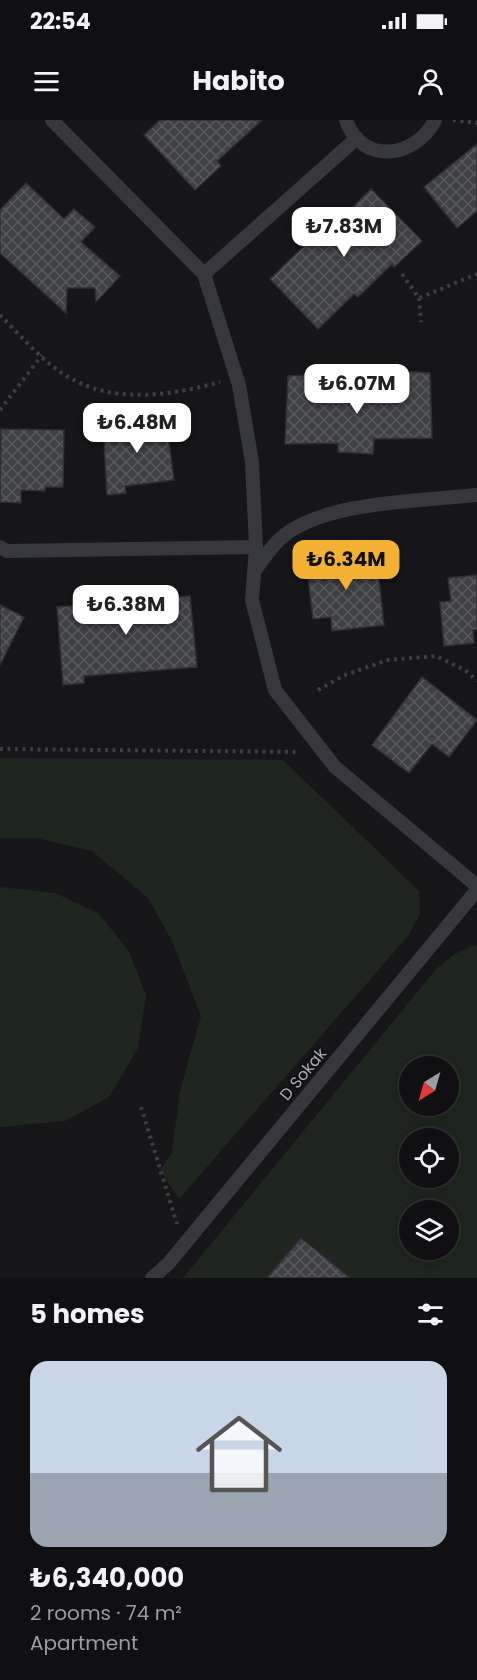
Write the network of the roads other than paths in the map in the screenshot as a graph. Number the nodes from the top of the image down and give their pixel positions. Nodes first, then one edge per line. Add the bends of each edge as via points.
1 (52, 120) edge
2 (346, 120) edge
3 (435, 120) edge
4 (357, 138) junction
5 (204, 274) junction
6 (477, 495) edge
7 (0, 547) edge
8 (256, 547) junction
9 (254, 572) junction
10 (477, 888) edge
11 (152, 1278) edge

1 - 5 lane
2 - 4 lane
3 - 4 lane via 418,143 403,150 379,150
4 - 5 lane
5 - 8 lane via 237,377 252,462
6 - 9 lane via 347,509 302,525 279,539
7 - 8 lane via 7,551
8 - 9 lane
9 - 10 lane via 252,600 275,690 335,767
10 - 11 lane, D Sokak

